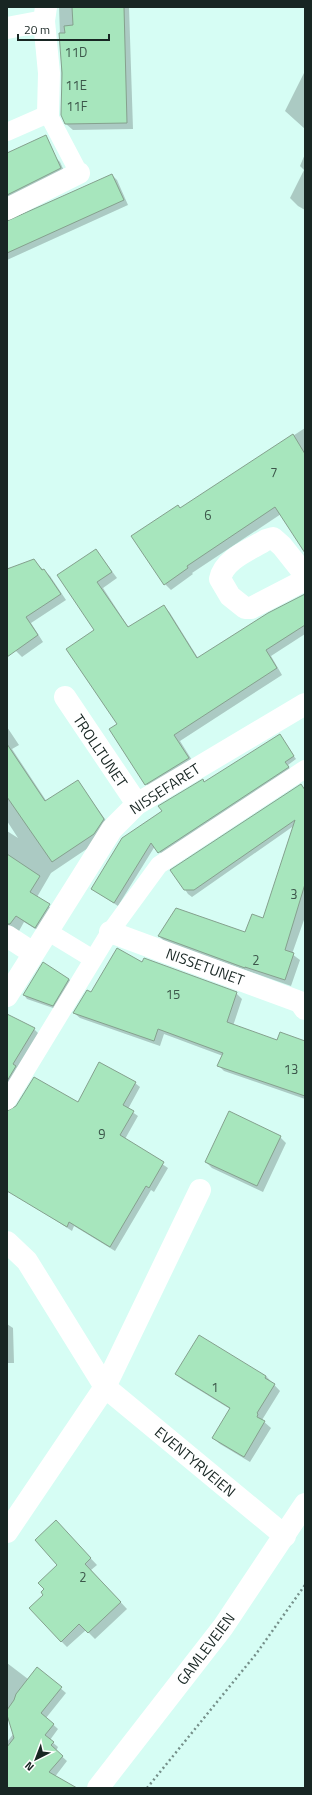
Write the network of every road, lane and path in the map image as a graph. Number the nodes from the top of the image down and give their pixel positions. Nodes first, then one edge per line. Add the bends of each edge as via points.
1 (45, 14) edge
2 (7, 28) edge
3 (48, 114) junction
4 (7, 132) edge
5 (79, 173) joint
6 (7, 209) edge
7 (305, 575) edge
8 (305, 580) edge
9 (65, 697) dead end
10 (305, 704) edge
11 (305, 769) edge
12 (137, 804) junction
13 (47, 931) junction
14 (110, 932) junction
15 (7, 936) edge
16 (33, 953) junction
17 (93, 959) junction
18 (7, 996) edge
19 (304, 1001) edge
20 (7, 1101) edge
21 (200, 1190) dead end
22 (7, 1242) edge
23 (105, 1387) junction
24 (305, 1504) edge
25 (7, 1532) edge
26 (285, 1536) junction
27 (305, 1585) edge
28 (98, 1788) edge
29 (147, 1788) edge

1 - 2 street
1 - 3 street via 49,72
3 - 4 lane
3 - 5 lane
5 - 6 street
7 - 8 street via 273,538 227,564 220,579 230,596 245,608 251,608
9 - 12 street, TROLLTUNET
10 - 12 street, NISSEFARET
11 - 14 lane via 158,865
12 - 13 street, NISSEFARET via 112,829
13 - 16 street, NISSEFARET
13 - 17 lane
14 - 17 lane
14 - 19 street, NISSETUNET
15 - 16 street
16 - 18 street, NISSEFARET
17 - 20 lane
21 - 23 street
22 - 23 street, EVENTYRVEIEN via 27,1261
23 - 25 street
23 - 26 street, EVENTYRVEIEN
24 - 26 street, GAMLEVEIEN
26 - 28 street, GAMLEVEIEN via 223,1627
27 - 29 path via 256,1654

